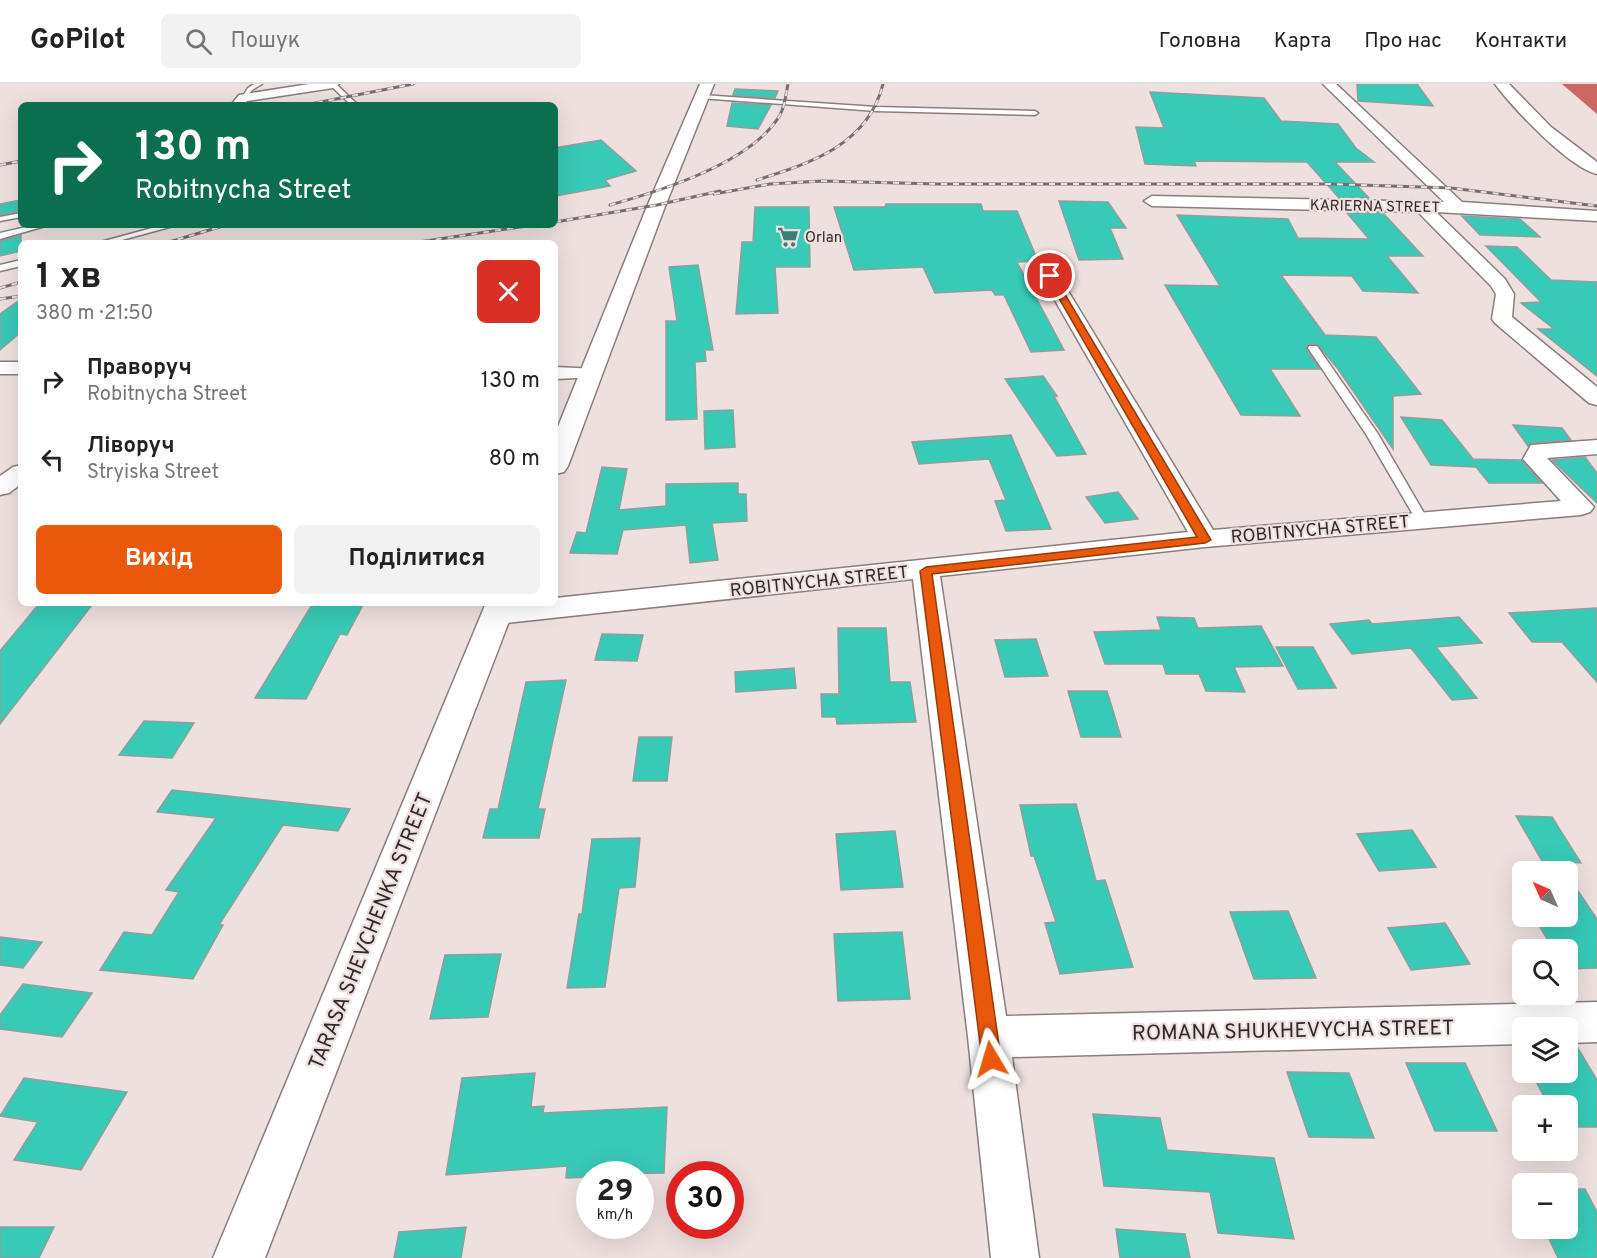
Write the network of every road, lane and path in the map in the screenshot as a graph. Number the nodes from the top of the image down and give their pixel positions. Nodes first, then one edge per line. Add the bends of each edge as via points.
1 (259, 84) edge
2 (333, 84) edge
3 (1329, 84) edge
4 (1502, 84) edge
5 (705, 91) edge
6 (240, 102) edge
7 (352, 102) edge
8 (1035, 113) dead end
9 (1597, 169) edge
10 (1152, 201) dead end
11 (1422, 207) junction
12 (1458, 207) junction
13 (18, 216) edge
14 (1597, 216) edge
15 (0, 219) edge
16 (33, 228) edge
17 (161, 228) edge
18 (0, 236) edge
19 (113, 240) edge
20 (18, 264) edge
21 (0, 268) edge
22 (1050, 276) dead end
23 (1313, 348) dead end
24 (0, 368) edge
25 (18, 368) edge
26 (558, 373) edge
27 (591, 373) junction
28 (1597, 398) edge
29 (1597, 447) edge
30 (558, 458) edge
31 (18, 474) edge
32 (0, 488) edge
33 (1422, 520) junction
34 (1205, 540) junction
35 (926, 571) junction
36 (558, 604) edge
37 (533, 606) edge
38 (499, 609) edge
39 (1597, 1022) edge
40 (988, 1037) junction
41 (239, 1258) edge
42 (1016, 1258) edge

1 - 6 lane
2 - 6 street
2 - 7 lane
3 - 12 street
4 - 9 main road via 1533,120
5 - 8 lane via 876,109
5 - 27 main road
10 - 11 street, KARIERNA STREET
11 - 12 street, KARIERNA STREET
11 - 28 street via 1499,283 1505,294 1502,319
12 - 14 street, KARIERNA STREET
13 - 15 lane
16 - 18 lane
17 - 19 lane
20 - 21 lane
22 - 34 street
23 - 33 lane via 1372,434
24 - 25 street
26 - 27 street
27 - 30 main road
29 - 33 street, ROBITNYCHA STREET via 1539,450 1535,459 1581,507
31 - 32 street
33 - 34 street, ROBITNYCHA STREET
34 - 35 street, ROBITNYCHA STREET
35 - 36 street, ROBITNYCHA STREET
35 - 40 street
37 - 38 street, ROBITNYCHA STREET
38 - 41 main road, TARASA SHEVCHENKA STREET
39 - 40 street, ROMANA SHUKHEVYCHA STREET
40 - 42 street

